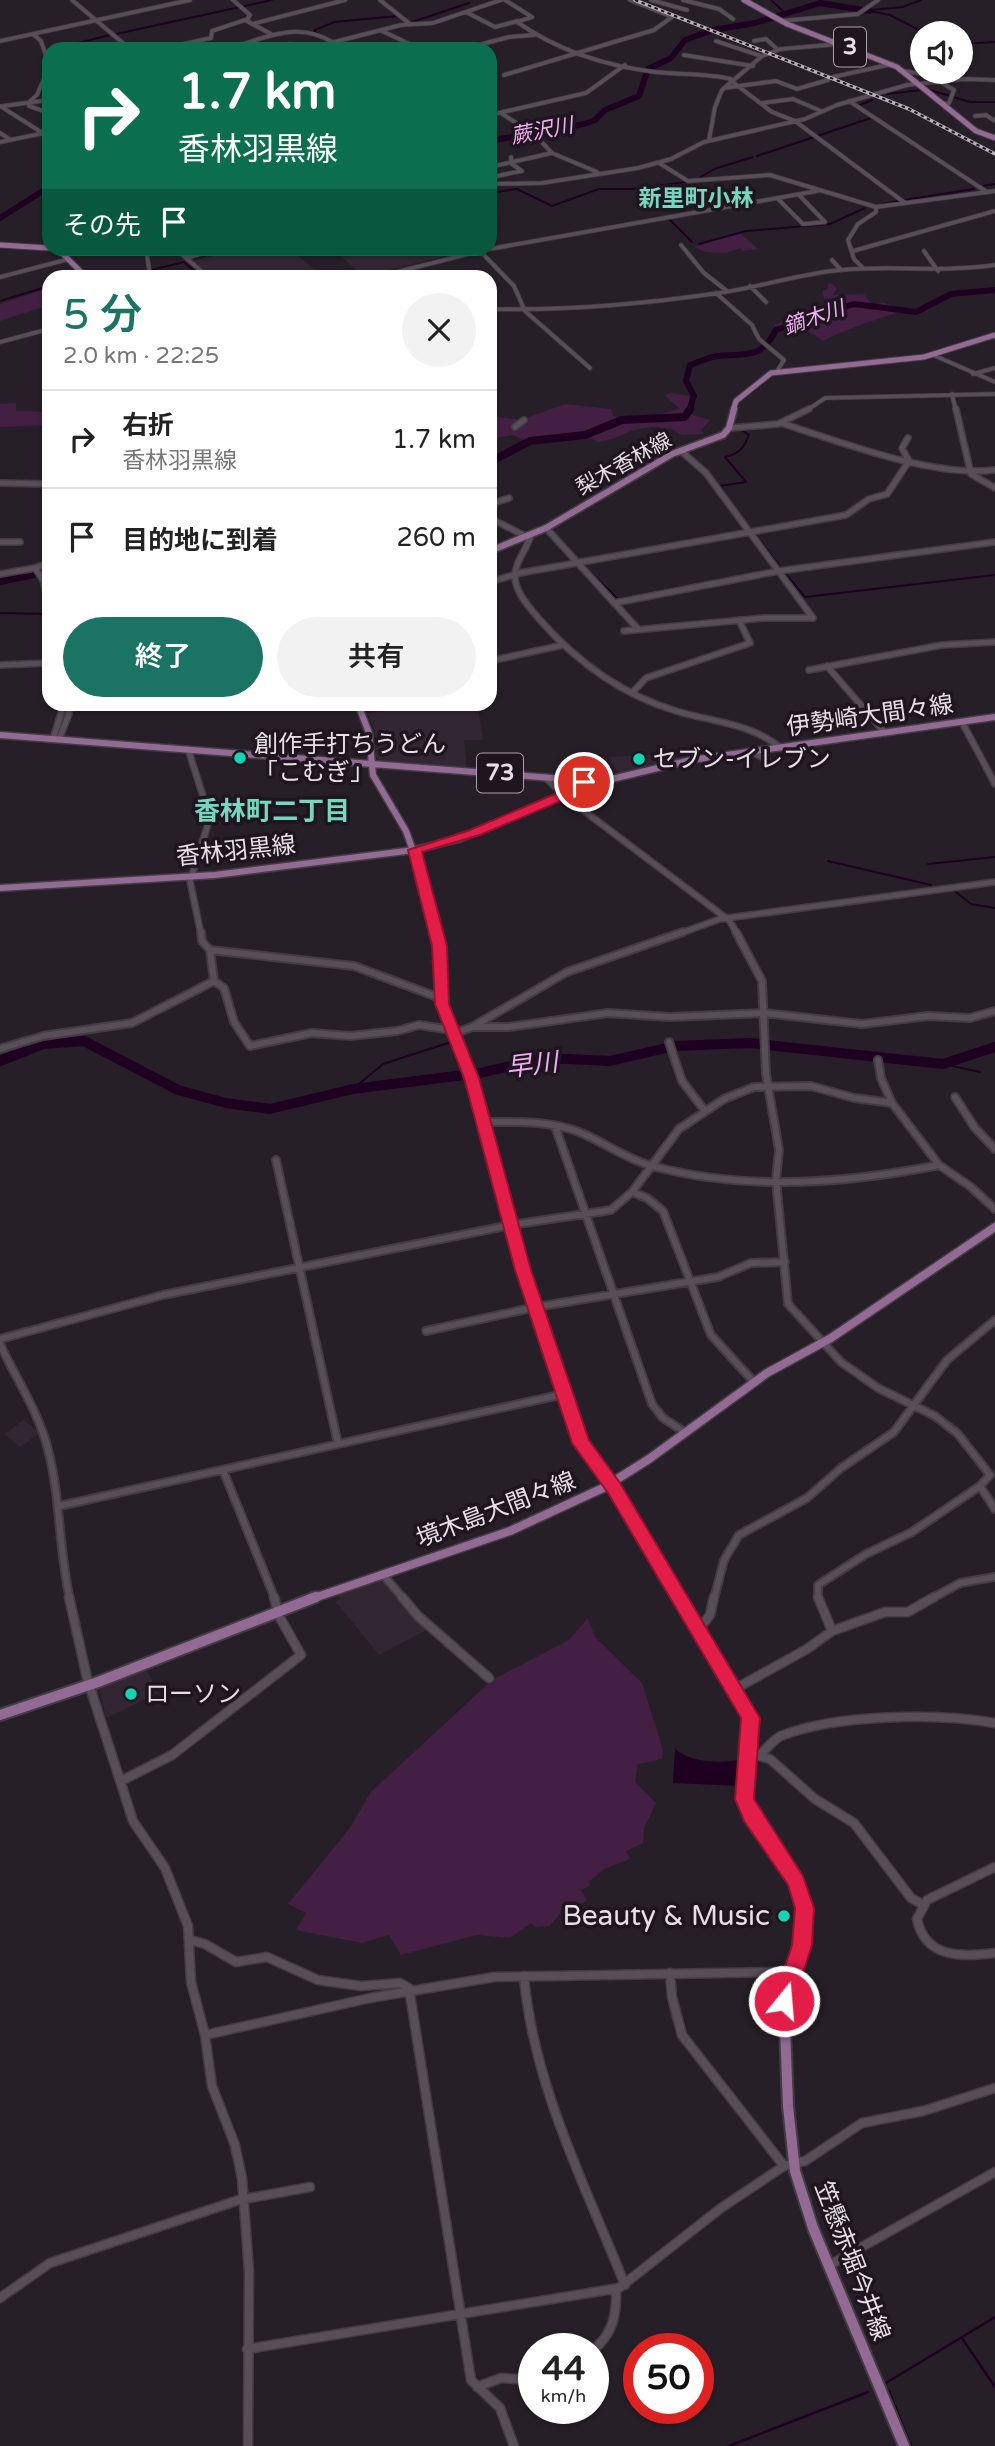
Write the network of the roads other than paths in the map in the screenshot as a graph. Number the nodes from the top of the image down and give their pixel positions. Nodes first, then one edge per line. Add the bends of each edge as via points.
1 (72, 0) edge
2 (190, 0) edge
3 (233, 0) edge
4 (345, 0) edge
5 (380, 0) edge
6 (503, 0) edge
7 (630, 0) edge
8 (651, 0) edge
9 (683, 0) edge
10 (744, 0) edge
11 (878, 0) edge
12 (702, 3) junction
13 (687, 10) junction
14 (466, 12) junction
15 (679, 14) dead end
16 (733, 19) dead end
17 (776, 19) junction
18 (96, 20) junction
19 (247, 20) junction
20 (518, 21) junction
21 (252, 23) junction
22 (410, 24) junction
23 (382, 31) junction
24 (33, 34) junction
25 (271, 34) junction
26 (534, 35) junction
27 (0, 41) edge
28 (716, 41) dead end
29 (122, 42) edge
30 (192, 42) edge
31 (260, 42) edge
32 (332, 42) joint
33 (407, 42) edge
34 (490, 42) edge
35 (839, 44) junction
36 (42, 46) edge
37 (778, 50) junction
38 (769, 52) junction
39 (583, 53) junction
40 (684, 55) dead end
41 (761, 57) junction
42 (892, 64) junction
43 (625, 65) junction
44 (753, 66) junction
45 (910, 71) edge
46 (904, 72) junction
47 (504, 75) dead end
48 (833, 77) dead end
49 (910, 77) edge
50 (731, 79) junction
51 (828, 80) dead end
52 (973, 80) edge
53 (995, 80) edge
54 (42, 83) edge
55 (919, 84) joint
56 (945, 84) edge
57 (743, 87) junction
58 (724, 88) junction
59 (849, 101) junction
60 (42, 102) edge
61 (762, 103) junction
62 (944, 104) junction
63 (27, 105) junction
64 (0, 106) edge
65 (42, 110) edge
66 (821, 111) junction
67 (501, 113) junction
68 (497, 114) edge
69 (975, 116) dead end
70 (795, 121) junction
71 (995, 121) edge
72 (42, 131) edge
73 (0, 133) edge
74 (42, 134) edge
75 (995, 138) edge
76 (11, 141) junction
77 (709, 141) junction
78 (0, 142) edge
79 (552, 153) junction
80 (511, 157) dead end
81 (513, 163) junction
82 (659, 163) junction
83 (497, 167) edge
84 (597, 172) junction
85 (497, 176) joint
86 (501, 182) junction
87 (497, 183) edge
88 (817, 191) junction
89 (995, 191) edge
90 (986, 192) junction
91 (799, 195) junction
92 (777, 198) junction
93 (905, 203) junction
94 (876, 207) junction
95 (995, 211) edge
96 (0, 245) edge
97 (681, 245) dead end
98 (42, 247) edge
99 (497, 247) edge
100 (853, 251) junction
101 (924, 251) dead end
102 (66, 256) edge
103 (184, 256) edge
104 (193, 256) edge
105 (456, 256) edge
106 (484, 256) edge
107 (186, 258) junction
108 (69, 259) junction
109 (832, 260) dead end
110 (995, 265) edge
111 (863, 268) junction
112 (79, 270) edge
113 (199, 270) edge
114 (403, 270) edge
115 (841, 270) junction
116 (938, 271) junction
117 (0, 277) edge
118 (750, 286) junction
119 (727, 291) junction
120 (716, 293) junction
121 (766, 302) dead end
122 (497, 309) edge
123 (524, 309) junction
124 (42, 331) edge
125 (995, 335) edge
126 (0, 342) edge
127 (933, 355) junction
128 (590, 368) dead end
129 (995, 368) edge
130 (777, 371) junction
131 (973, 374) junction
132 (995, 382) edge
133 (953, 394) junction
134 (995, 394) edge
135 (524, 420) dead end
136 (781, 423) junction
137 (515, 427) dead end
138 (729, 428) junction
139 (908, 438) dead end
140 (681, 451) junction
141 (909, 459) junction
142 (995, 470) edge
143 (971, 473) junction
144 (0, 484) edge
145 (42, 484) edge
146 (995, 488) edge
147 (509, 498) dead end
148 (497, 502) edge
149 (497, 521) edge
150 (546, 528) junction
151 (750, 532) junction
152 (529, 536) junction
153 (0, 542) edge
154 (20, 542) dead end
155 (995, 542) edge
156 (497, 548) edge
157 (578, 563) junction
158 (42, 568) edge
159 (38, 571) junction
160 (779, 571) junction
161 (0, 574) edge
162 (515, 574) junction
163 (497, 580) edge
164 (42, 584) edge
165 (614, 603) junction
166 (739, 620) junction
167 (638, 628) junction
168 (624, 631) dead end
169 (995, 642) edge
170 (562, 645) junction
171 (497, 660) edge
172 (42, 663) edge
173 (0, 665) edge
174 (827, 666) junction
175 (809, 670) dead end
176 (633, 692) junction
177 (65, 711) edge
178 (361, 711) edge
179 (995, 717) edge
180 (962, 722) junction
181 (885, 733) junction
182 (0, 735) edge
183 (56, 739) junction
184 (781, 748) junction
185 (188, 749) junction
186 (753, 752) junction
187 (767, 760) dead end
188 (371, 762) junction
189 (545, 777) junction
190 (585, 781) junction
191 (995, 784) edge
192 (564, 795) junction
193 (414, 850) junction
194 (191, 876) junction
195 (995, 882) edge
196 (0, 888) edge
197 (725, 917) junction
198 (210, 950) junction
199 (214, 981) junction
200 (440, 998) junction
201 (995, 1011) edge
202 (764, 1013) junction
203 (472, 1027) junction
204 (453, 1032) junction
205 (669, 1042) dead end
206 (0, 1049) edge
207 (878, 1060) dead end
208 (768, 1084) junction
209 (955, 1097) dead end
210 (892, 1103) junction
211 (705, 1111) junction
212 (484, 1122) junction
213 (555, 1126) junction
214 (995, 1149) edge
215 (276, 1160) dead end
216 (939, 1165) junction
217 (653, 1167) junction
218 (776, 1180) junction
219 (632, 1192) junction
220 (995, 1209) edge
221 (585, 1214) junction
222 (511, 1225) junction
223 (995, 1227) edge
224 (785, 1262) junction
225 (297, 1267) junction
226 (691, 1282) junction
227 (614, 1295) junction
228 (536, 1307) junction
229 (995, 1320) edge
230 (426, 1331) dead end
231 (0, 1339) edge
232 (0, 1344) edge
233 (822, 1344) junction
234 (754, 1382) junction
235 (564, 1394) junction
236 (916, 1406) junction
237 (685, 1433) junction
238 (338, 1444) junction
239 (223, 1470) junction
240 (991, 1478) edge
241 (611, 1484) junction
242 (980, 1486) junction
243 (59, 1506) junction
244 (995, 1509) edge
245 (382, 1574) junction
246 (995, 1577) edge
247 (279, 1611) junction
248 (699, 1629) junction
249 (832, 1631) junction
250 (489, 1678) dead end
251 (90, 1685) junction
252 (736, 1689) junction
253 (0, 1715) edge
254 (995, 1723) edge
255 (749, 1753) junction
256 (761, 1754) junction
257 (121, 1781) junction
258 (995, 1867) edge
259 (922, 1904) junction
260 (190, 1940) junction
261 (995, 1953) edge
262 (670, 1973) junction
263 (791, 1975) junction
264 (524, 1976) junction
265 (410, 1992) junction
266 (205, 2035) junction
267 (995, 2088) edge
268 (789, 2165) junction
269 (995, 2172) edge
270 (310, 2187) dead end
271 (245, 2198) junction
272 (828, 2266) junction
273 (620, 2287) junction
274 (0, 2298) edge
275 (462, 2315) junction
276 (609, 2333) edge
277 (247, 2349) junction
278 (518, 2379) edge
279 (477, 2387) junction
280 (248, 2446) edge
281 (514, 2446) edge
282 (904, 2446) edge

1 - 18 street
2 - 18 street
3 - 19 street via 248,10
4 - 21 street
5 - 22 street
6 - 14 street
6 - 20 street via 532,17
7 - 39 street via 672,17 654,30
8 - 13 street
9 - 12 street
10 - 17 main road, 3
11 - 17 street via 866,10
12 - 13 street
12 - 16 street
13 - 15 street
14 - 20 street via 495,27
14 - 22 street via 429,24
17 - 35 main road, 3
18 - 24 street
18 - 29 street
19 - 21 street
19 - 30 street
20 - 26 street
21 - 25 street
22 - 23 street
23 - 32 street
23 - 33 street
24 - 27 street
24 - 36 street
25 - 31 street
25 - 32 street via 313,30
26 - 34 street
26 - 39 street
28 - 41 street
35 - 37 street
35 - 42 main road, 3
37 - 38 street
37 - 38 street via 766,39 753,41
38 - 41 street
39 - 43 street
39 - 47 street
40 - 44 street
41 - 44 street
42 - 46 main road, 3
42 - 48 street
43 - 50 street
43 - 67 street via 586,93
44 - 50 street
45 - 46 street
46 - 49 main road, 3
50 - 57 street
50 - 58 street
51 - 57 street via 797,89 776,81
52 - 53 street
54 - 63 street
55 - 59 street
55 - 62 main road, 3
56 - 62 street via 954,90
57 - 58 street
57 - 61 street
58 - 77 street via 712,112 715,127
59 - 66 street
59 - 90 street
60 - 63 street
61 - 66 street via 792,99
61 - 70 street
62 - 75 main road, 3 via 976,131
63 - 64 street
63 - 65 street
64 - 72 street
66 - 70 street
67 - 68 street
67 - 79 street via 548,143
69 - 71 street via 986,115
70 - 77 street
70 - 93 street
73 - 76 street
74 - 76 street
76 - 78 street
77 - 82 street
79 - 81 street
79 - 84 street
80 - 81 street
81 - 83 street
81 - 85 street via 522,171
82 - 84 street
82 - 88 street via 688,181 770,175
84 - 86 street via 542,183
85 - 86 street
86 - 87 street
88 - 91 street
88 - 94 street
89 - 90 street
90 - 93 street
91 - 92 street
91 - 92 street via 825,222 803,224
92 - 99 street
93 - 94 street
94 - 100 street via 848,238
95 - 100 street
96 - 98 main road
97 - 119 street
100 - 111 street
101 - 116 street
102 - 108 main road
103 - 107 street
104 - 107 street
105 - 114 street
106 - 123 street via 514,286
107 - 113 street
108 - 112 main road
108 - 117 street
109 - 115 street
110 - 116 street
111 - 115 street
111 - 116 street
115 - 118 street
118 - 119 street
118 - 121 street
119 - 120 street
120 - 123 street via 621,306
120 - 130 street via 784,361
122 - 123 street
123 - 128 street
124 - 126 street
125 - 127 main road
127 - 130 main road
127 - 131 street
129 - 131 street
130 - 138 main road via 736,401
131 - 132 street
133 - 134 street
133 - 136 street via 825,398
133 - 143 street
135 - 137 street
136 - 138 street
136 - 141 street
138 - 140 main road, 梨木香林線 via 720,437
139 - 141 street via 902,448
140 - 150 main road, 梨木香林線
140 - 151 street via 702,468
141 - 143 street
141 - 151 street via 887,494 869,499 849,514
142 - 143 street
143 - 146 street
144 - 145 street
147 - 148 street
149 - 152 street
150 - 152 main road, 梨木香林線
150 - 157 street
151 - 157 street
151 - 160 street
152 - 156 main road, 梨木香林線
152 - 162 street
153 - 154 street
155 - 160 street
157 - 162 street
157 - 165 street
158 - 159 street
159 - 161 street
159 - 164 street
160 - 165 street
160 - 166 street via 813,618
162 - 163 street
162 - 170 street via 528,604
165 - 167 street
166 - 167 street
166 - 176 street via 750,643 650,676
167 - 168 street
169 - 174 street via 942,645
170 - 171 street
170 - 176 street via 600,675
172 - 173 street
174 - 175 street
174 - 181 street
176 - 184 street via 674,710 754,733
177 - 183 street
178 - 188 main road via 369,733
179 - 180 main road, 伊勢崎大間々線 / 73
180 - 181 main road, 伊勢崎大間々線 / 73
180 - 191 street
181 - 184 main road, 伊勢崎大間々線 / 73
182 - 183 main road, 伊勢崎大間々線 / 73
183 - 185 main road, 伊勢崎大間々線 / 73
184 - 186 main road, 伊勢崎大間々線 / 73
185 - 188 main road, 伊勢崎大間々線 / 73
185 - 194 street via 210,821
186 - 187 street
186 - 190 main road, 伊勢崎大間々線 / 73
188 - 189 main road, 伊勢崎大間々線 / 73
188 - 193 main road, 笠懸赤堀今井線 via 375,780
189 - 190 main road, 伊勢崎大間々線 / 73
189 - 192 street
190 - 192 main road, 香林羽黒線
192 - 193 main road, 香林羽黒線 via 459,839
192 - 197 street
193 - 194 main road, 香林羽黒線
193 - 200 main road, 笠懸赤堀今井線 via 440,946
194 - 196 main road, 香林羽黒線
194 - 198 street via 202,941
195 - 197 street
197 - 202 street via 740,935 762,981
197 - 203 street via 567,972
198 - 199 street
198 - 200 street via 354,966
199 - 204 street via 223,986 234,1022 250,1046 312,1033 345,1037 419,1025
199 - 206 street via 132,1023 43,1036
200 - 204 main road, 笠懸赤堀今井線
201 - 202 street via 970,1018 928,1016 862,1024
202 - 203 street via 670,1017 608,1013 509,1027
202 - 208 street
203 - 204 street
204 - 212 main road, 笠懸赤堀今井線
205 - 211 street via 682,1081
207 - 210 street
208 - 210 street via 822,1088
208 - 211 street via 734,1093
208 - 218 street via 779,1154
209 - 214 street
210 - 216 street
211 - 217 street via 679,1129
212 - 213 street via 523,1119
212 - 222 main road, 笠懸赤堀今井線
213 - 217 street
213 - 221 street
215 - 225 street
216 - 218 street via 881,1178
216 - 220 street
217 - 218 street via 723,1179
217 - 219 street
218 - 224 street
219 - 221 street via 616,1208
219 - 226 street via 663,1211
221 - 222 street
221 - 227 street
222 - 225 street
222 - 228 main road, 笠懸赤堀今井線
223 - 233 main road, 境木島大間々線
224 - 226 street via 751,1264
224 - 233 street via 788,1304
225 - 231 street via 139,1300
225 - 238 street
226 - 227 street
226 - 234 street via 711,1335
227 - 228 street
227 - 237 street via 656,1410
228 - 230 street
228 - 235 main road, 笠懸赤堀今井線
229 - 236 street via 947,1360
232 - 243 street via 45,1438
233 - 234 main road, 境木島大間々線
233 - 236 street via 866,1381
234 - 237 main road, 境木島大間々線
235 - 238 street
235 - 241 main road, 笠懸赤堀今井線 via 584,1450
236 - 240 street via 958,1434
236 - 248 street via 894,1432 807,1498 739,1535 724,1560 710,1615
237 - 241 main road, 境木島大間々線
238 - 239 street
239 - 243 street
239 - 247 street
240 - 242 street
241 - 245 main road, 境木島大間々線 via 510,1531
241 - 248 main road, 笠懸赤堀今井線
242 - 244 street
242 - 249 street via 912,1532 818,1585 817,1596
243 - 251 street via 61,1560
245 - 247 main road, 境木島大間々線
245 - 250 street via 418,1616
246 - 249 street via 960,1583 908,1612 885,1612
247 - 251 main road, 境木島大間々線
247 - 257 street via 300,1657 172,1755
248 - 252 main road, 笠懸赤堀今井線
249 - 252 street
251 - 253 main road, 境木島大間々線
251 - 257 street
252 - 255 main road, 笠懸赤堀今井線 via 750,1718
254 - 256 street via 967,1718 849,1720 779,1737
255 - 256 street
255 - 263 main road, 笠懸赤堀今井線 via 744,1790 747,1807 792,1874 803,1900 805,1932
256 - 259 street via 815,1799 853,1823 911,1898
257 - 260 street via 135,1825 177,1893
258 - 259 street
259 - 261 street via 919,1928 931,1945 960,1957
260 - 265 street via 236,1962 264,1956 318,1980 361,1986 400,1983
260 - 266 street via 191,1982
262 - 263 street
262 - 264 street
262 - 268 street via 682,2035
263 - 268 main road, 笠懸赤堀今井線 via 784,2015
264 - 265 street
264 - 273 street via 527,2013 547,2089
265 - 266 street
265 - 275 street
266 - 271 street via 214,2094 235,2145
267 - 268 street via 923,2111 867,2121 805,2161
268 - 272 main road, 笠懸赤堀今井線
268 - 273 street via 721,2208
269 - 272 street
270 - 271 street
271 - 274 street via 50,2263
271 - 277 street
272 - 282 main road, 笠懸赤堀今井線
273 - 275 street
273 - 276 street
275 - 277 street
275 - 279 street via 471,2379
277 - 280 street
278 - 279 street via 501,2378
279 - 281 street via 500,2409

